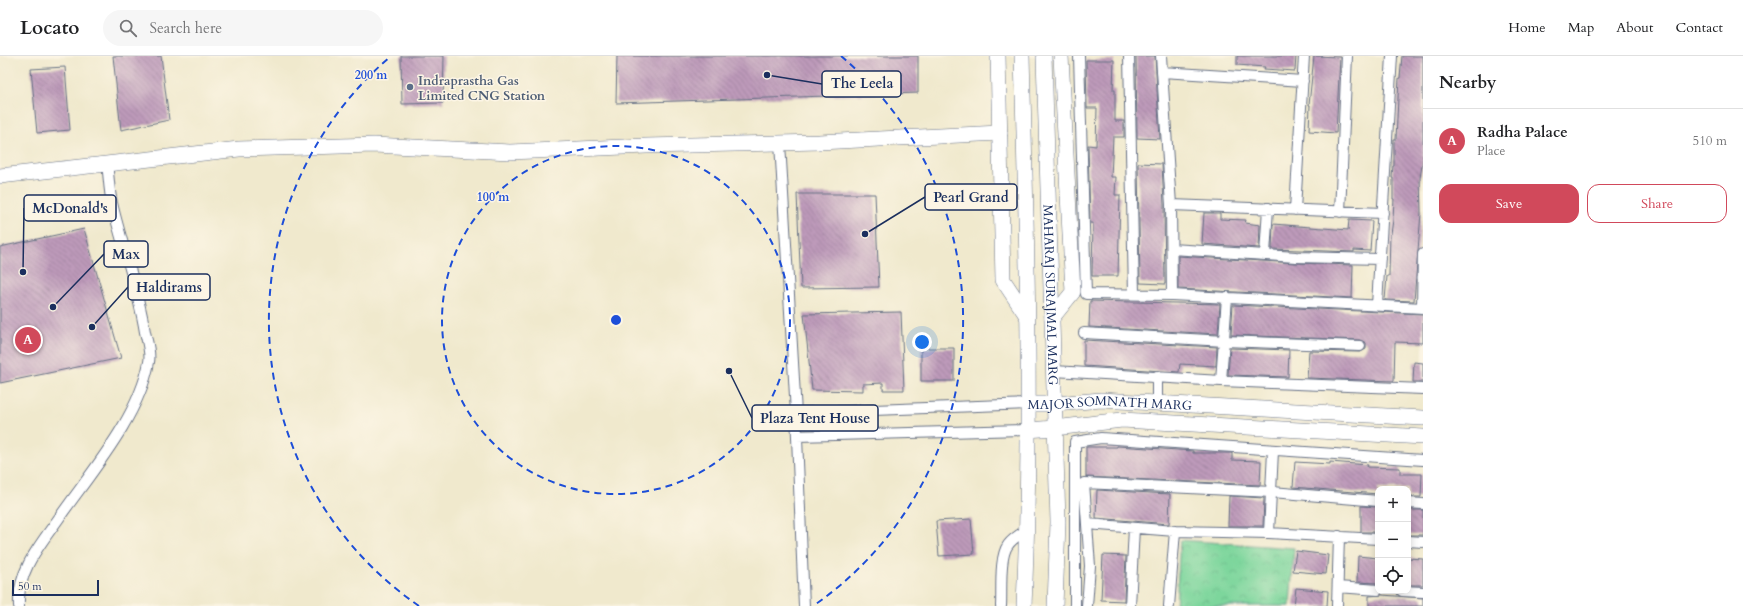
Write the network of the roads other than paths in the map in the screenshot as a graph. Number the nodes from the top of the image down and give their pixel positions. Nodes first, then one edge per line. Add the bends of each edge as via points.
1 (998, 56) edge
2 (1022, 56) edge
3 (1044, 56) edge
4 (1062, 56) edge
5 (1079, 56) edge
6 (1129, 56) edge
7 (1161, 56) edge
8 (1304, 56) edge
9 (1347, 56) edge
10 (1392, 56) edge
11 (1162, 72) junction
12 (1303, 81) junction
13 (1000, 133) junction
14 (780, 143) junction
15 (107, 164) junction
16 (0, 176) edge
17 (1171, 205) junction
18 (1268, 208) junction
19 (1295, 210) junction
20 (1340, 212) junction
21 (1383, 213) junction
22 (1172, 249) junction
23 (1265, 254) junction
24 (1423, 254) edge
25 (1380, 259) junction
26 (1134, 294) junction
27 (1172, 295) junction
28 (1227, 297) junction
29 (1377, 305) junction
30 (1422, 308) edge
31 (1027, 316) junction
32 (1052, 318) junction
33 (1084, 333) dead end
34 (1225, 341) junction
35 (1360, 346) dead end
36 (1054, 371) junction
37 (1157, 376) junction
38 (1221, 381) junction
39 (1423, 390) edge
40 (1157, 403) junction
41 (1027, 404) junction
42 (1055, 404) junction
43 (796, 413) junction
44 (1423, 418) edge
45 (1054, 428) junction
46 (1027, 430) junction
47 (797, 436) junction
48 (1423, 437) edge
49 (1273, 451) junction
50 (1423, 460) edge
51 (1272, 492) junction
52 (1375, 501) edge
53 (1411, 503) edge
54 (1423, 504) edge
55 (1087, 524) junction
56 (1134, 528) junction
57 (1027, 530) junction
58 (1175, 531) junction
59 (1269, 533) junction
60 (1339, 536) junction
61 (1375, 539) edge
62 (1411, 541) edge
63 (1423, 542) edge
64 (1338, 588) junction
65 (1375, 590) edge
66 (1411, 591) edge
67 (1423, 592) edge
68 (19, 606) edge
69 (804, 606) edge
70 (1001, 606) edge
71 (1024, 606) edge
72 (1055, 606) edge
73 (1075, 606) edge
74 (1087, 606) edge
75 (1130, 606) edge
76 (1169, 606) edge
77 (1337, 606) edge

1 - 13 main road, MAHARAJ SURAJMAL MARG
2 - 31 main road, MAHARAJ SURAJMAL MARG
3 - 32 main road, MAHARAJ SURAJMAL MARG
4 - 32 main road via 1073,292
5 - 26 street via 1086,294
6 - 26 street
7 - 11 street
8 - 12 street
9 - 20 street
10 - 21 street
11 - 12 street
11 - 17 street
12 - 19 street
13 - 14 main road
13 - 31 main road, MAHARAJ SURAJMAL MARG via 1003,280
14 - 15 main road via 510,152 374,145 239,149
14 - 43 street
15 - 16 main road
15 - 68 street via 112,202 142,314 150,360 140,395 130,414 23,574 18,594
17 - 18 street
17 - 22 street
18 - 19 street
18 - 23 street
19 - 20 street
20 - 21 street
21 - 25 street
22 - 23 street
22 - 27 street
23 - 25 street
24 - 30 street
25 - 29 street
26 - 27 street
27 - 28 street
28 - 29 street
28 - 34 street
29 - 30 street
31 - 41 main road, MAHARAJ SURAJMAL MARG
32 - 36 main road, MAHARAJ SURAJMAL MARG
33 - 34 street
34 - 35 street
34 - 38 street
36 - 37 street
36 - 42 main road, MAHARAJ SURAJMAL MARG
37 - 38 street
37 - 40 street
38 - 39 street
40 - 42 main road, MAJOR SOMNATH MARG via 1101,400
40 - 44 main road, MAJOR SOMNATH MARG
41 - 42 main road, MAJOR SOMNATH MARG
41 - 43 street, MAJOR SOMNATH MARG
41 - 46 main road, MAHARAJ SURAJMAL MARG
42 - 45 main road, MAHARAJ SURAJMAL MARG
43 - 47 street
45 - 46 main road, MAJOR SOMNATH MARG
45 - 48 main road, MAJOR SOMNATH MARG via 1122,420
45 - 72 main road, MAHARAJ SURAJMAL MARG via 1058,522
46 - 47 street, MAJOR SOMNATH MARG
46 - 57 main road, MAHARAJ SURAJMAL MARG
47 - 69 street
49 - 50 street
49 - 51 street
49 - 73 street via 1101,438 1075,442
51 - 52 street
51 - 55 street via 1084,483
51 - 59 street
53 - 54 street
55 - 56 street
55 - 74 street via 1090,566
56 - 58 street
56 - 75 street
57 - 70 street via 1015,537 1004,554
57 - 71 main road, MAHARAJ SURAJMAL MARG
58 - 59 street
58 - 76 street
59 - 60 street
60 - 61 street
60 - 64 street
62 - 63 street
64 - 65 street
64 - 77 street
66 - 67 street

